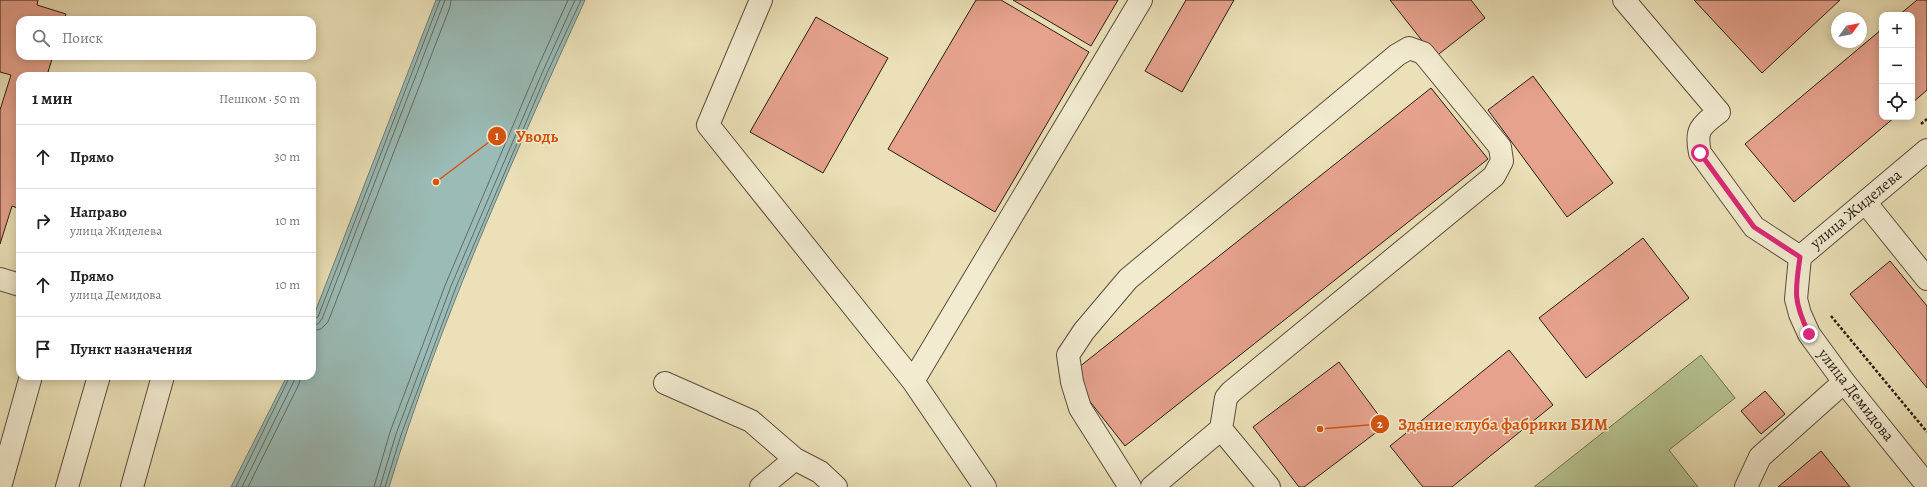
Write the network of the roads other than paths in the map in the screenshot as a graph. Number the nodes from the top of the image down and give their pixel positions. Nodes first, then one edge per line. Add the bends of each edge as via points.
1 (761, 0) edge
2 (1141, 0) edge
3 (1624, 0) edge
4 (1927, 150) edge
5 (1865, 202) junction
6 (1800, 257) junction
7 (1927, 279) edge
8 (0, 280) edge
9 (16, 284) edge
10 (1796, 299) joint
11 (30, 380) edge
12 (98, 380) edge
13 (162, 380) edge
14 (913, 381) junction
15 (1844, 382) junction
16 (665, 383) dead end
17 (1221, 429) junction
18 (795, 459) junction
19 (1927, 485) edge
20 (0, 487) edge
21 (67, 487) edge
22 (132, 487) edge
23 (761, 487) edge
24 (836, 487) edge
25 (986, 487) edge
26 (1130, 487) edge
27 (1152, 487) edge
28 (1269, 487) edge
29 (1746, 487) edge

1 - 14 street via 708,125
2 - 14 street
3 - 6 street via 1719,112 1701,126 1697,139 1700,153 1754,227
4 - 5 street, улица Жиделева
5 - 6 street, улица Жиделева
5 - 7 street
6 - 10 street, улица Жиделева
8 - 9 street
10 - 15 street, улица Демидова via 1809,334
11 - 20 street
12 - 21 street
13 - 22 street
14 - 25 street
15 - 19 street, улица Демидова
15 - 29 street via 1760,457
16 - 18 street via 750,421
17 - 26 street via 1226,398 1231,392 1494,176 1502,161 1500,146 1422,53 1409,48 1397,55 1128,279 1084,330 1068,355 1072,382 1080,408
17 - 27 street
17 - 28 street
18 - 23 street
18 - 24 street via 820,472

